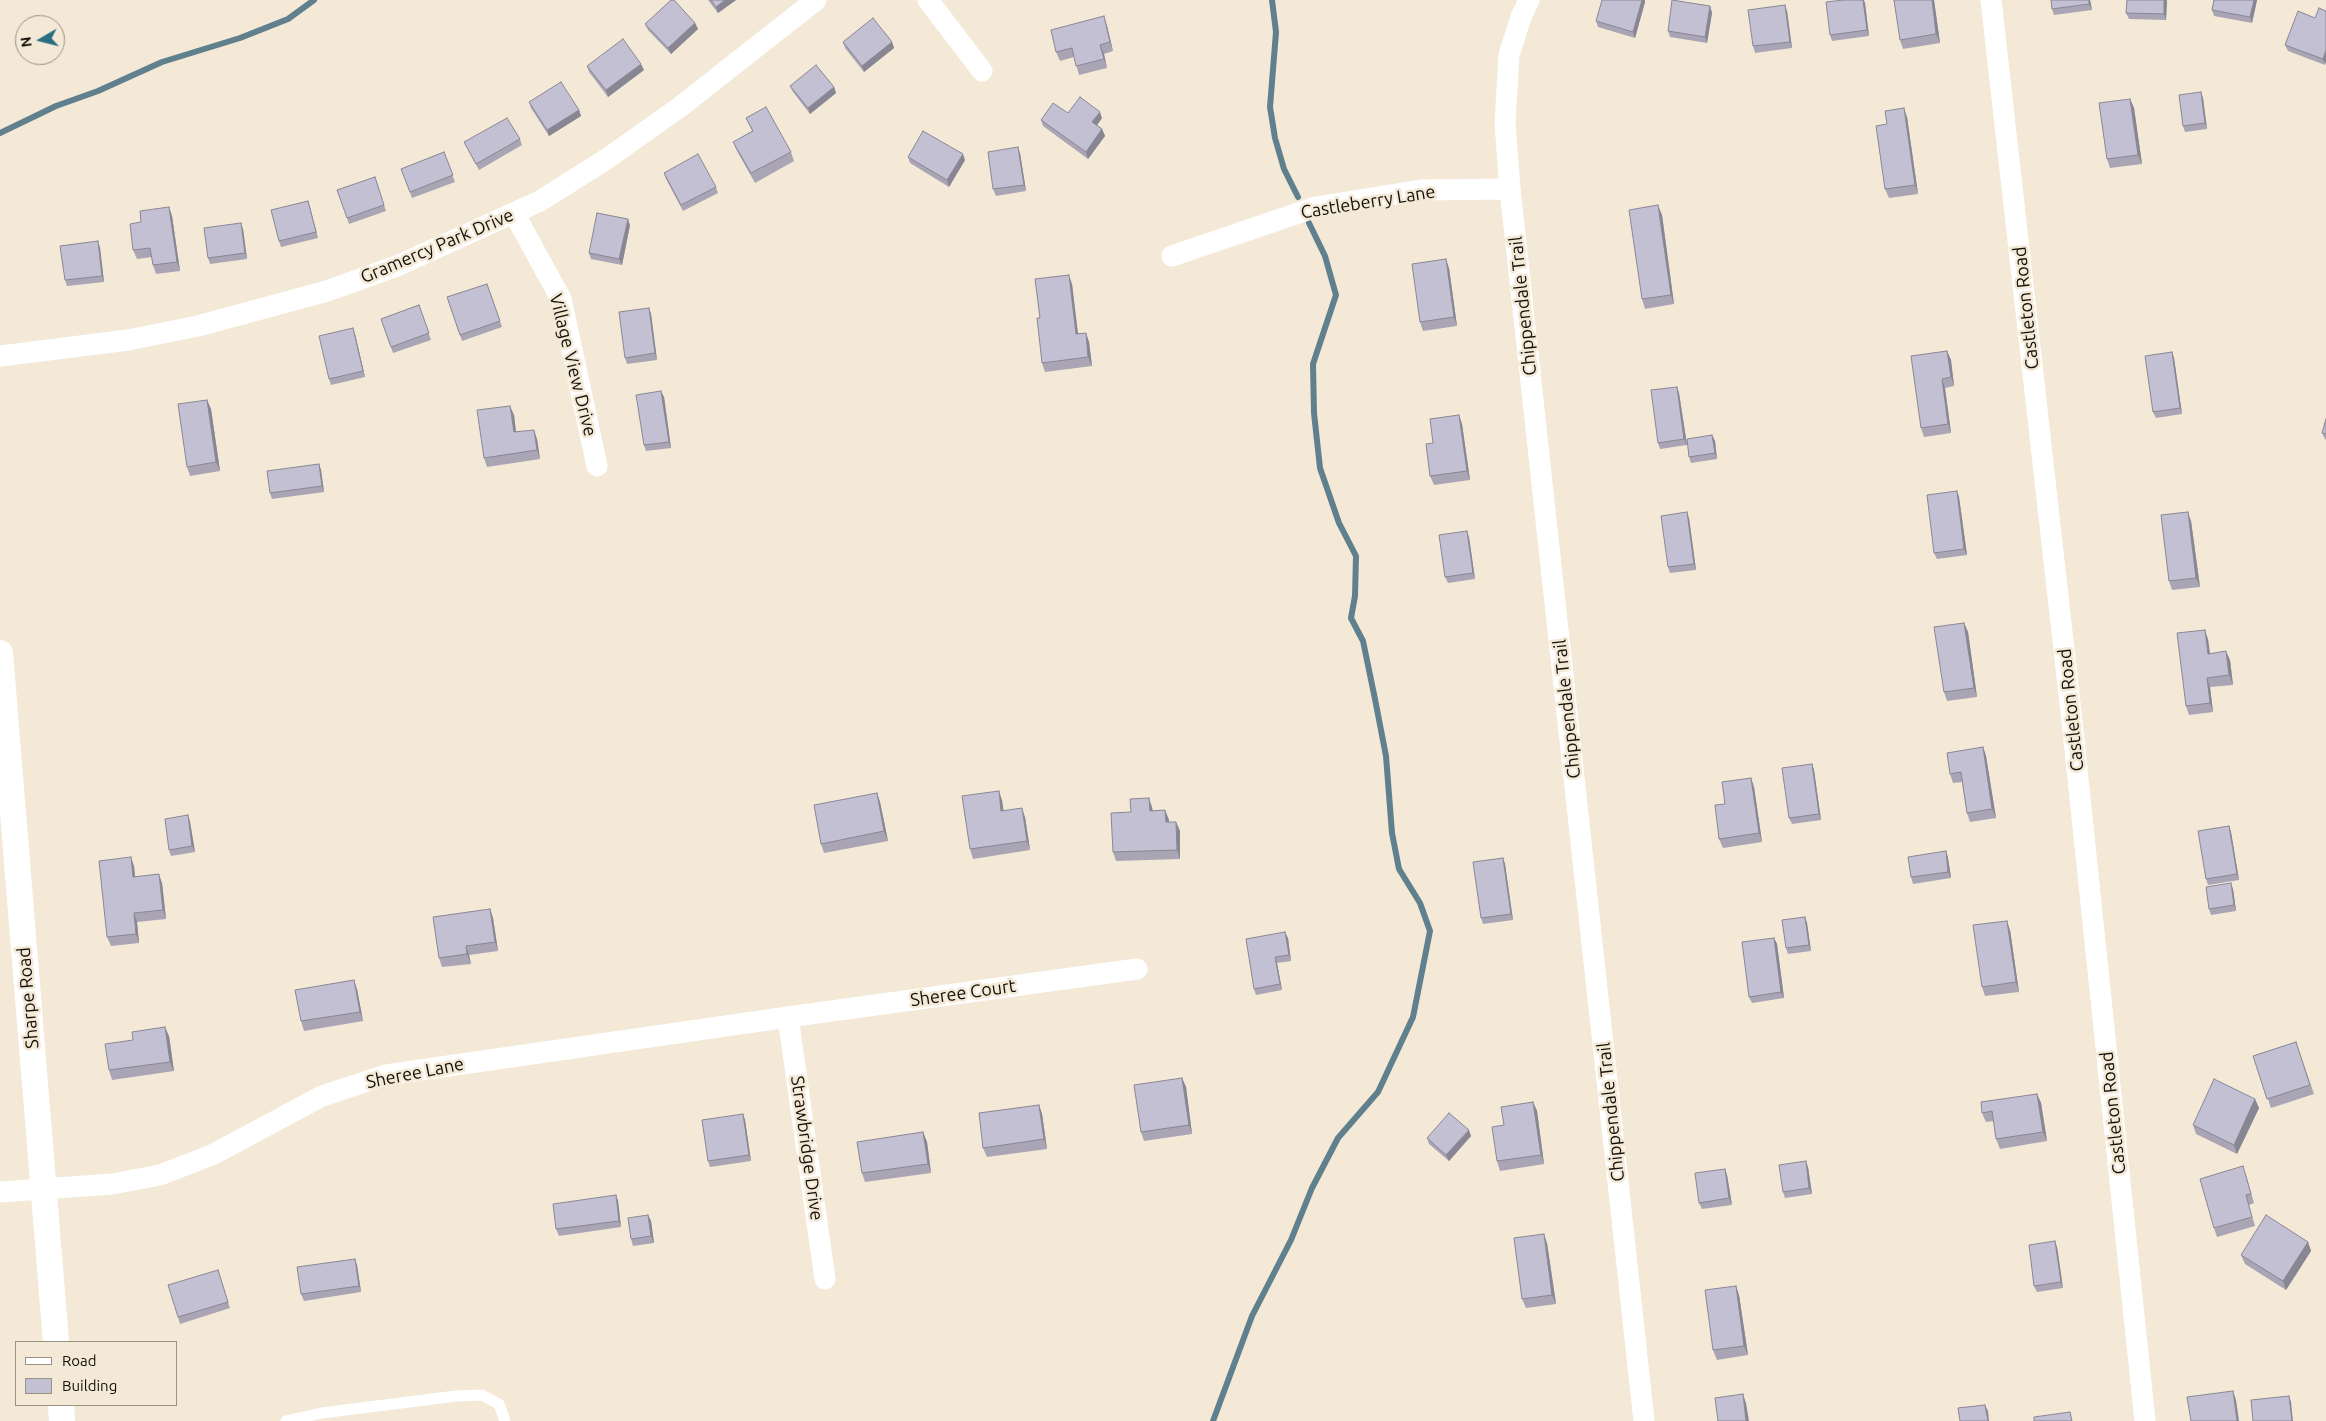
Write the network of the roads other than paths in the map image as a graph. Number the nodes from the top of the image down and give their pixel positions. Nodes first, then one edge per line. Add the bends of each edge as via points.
1 (816, 0) edge
2 (928, 0) edge
3 (1529, 0) edge
4 (1991, 0) edge
5 (982, 71) dead end
6 (1510, 189) junction
7 (514, 213) junction
8 (1172, 256) dead end
9 (0, 356) edge
10 (597, 466) dead end
11 (0, 653) edge
12 (1137, 969) dead end
13 (788, 1017) junction
14 (43, 1188) junction
15 (0, 1192) edge
16 (825, 1279) dead end
17 (56, 1341) edge
18 (61, 1406) edge
19 (62, 1421) edge
20 (286, 1421) edge
21 (505, 1421) edge
22 (1644, 1421) edge
23 (2145, 1421) edge

1 - 7 street, Gramercy Park Drive via 680,107 606,160 540,201
2 - 5 street
3 - 6 street, Chippendale Trail via 1509,55 1505,123
4 - 23 street, Castleton Road via 2075,746
6 - 8 street, Castleberry Lane via 1421,190 1316,207
6 - 22 street, Chippendale Trail
7 - 9 street, Gramercy Park Drive via 397,266 263,310 128,340
7 - 10 street, Village View Drive via 561,299
11 - 14 street, Sharpe Road
12 - 13 street, Sheree Court
13 - 14 street, Sheree Lane via 386,1075 322,1096 212,1155 160,1175 112,1184
13 - 16 street, Strawbridge Drive
14 - 15 street, Sheree Lane
14 - 17 street, Sharpe Road
18 - 19 street
20 - 21 lane via 322,1413 482,1395 499,1404

